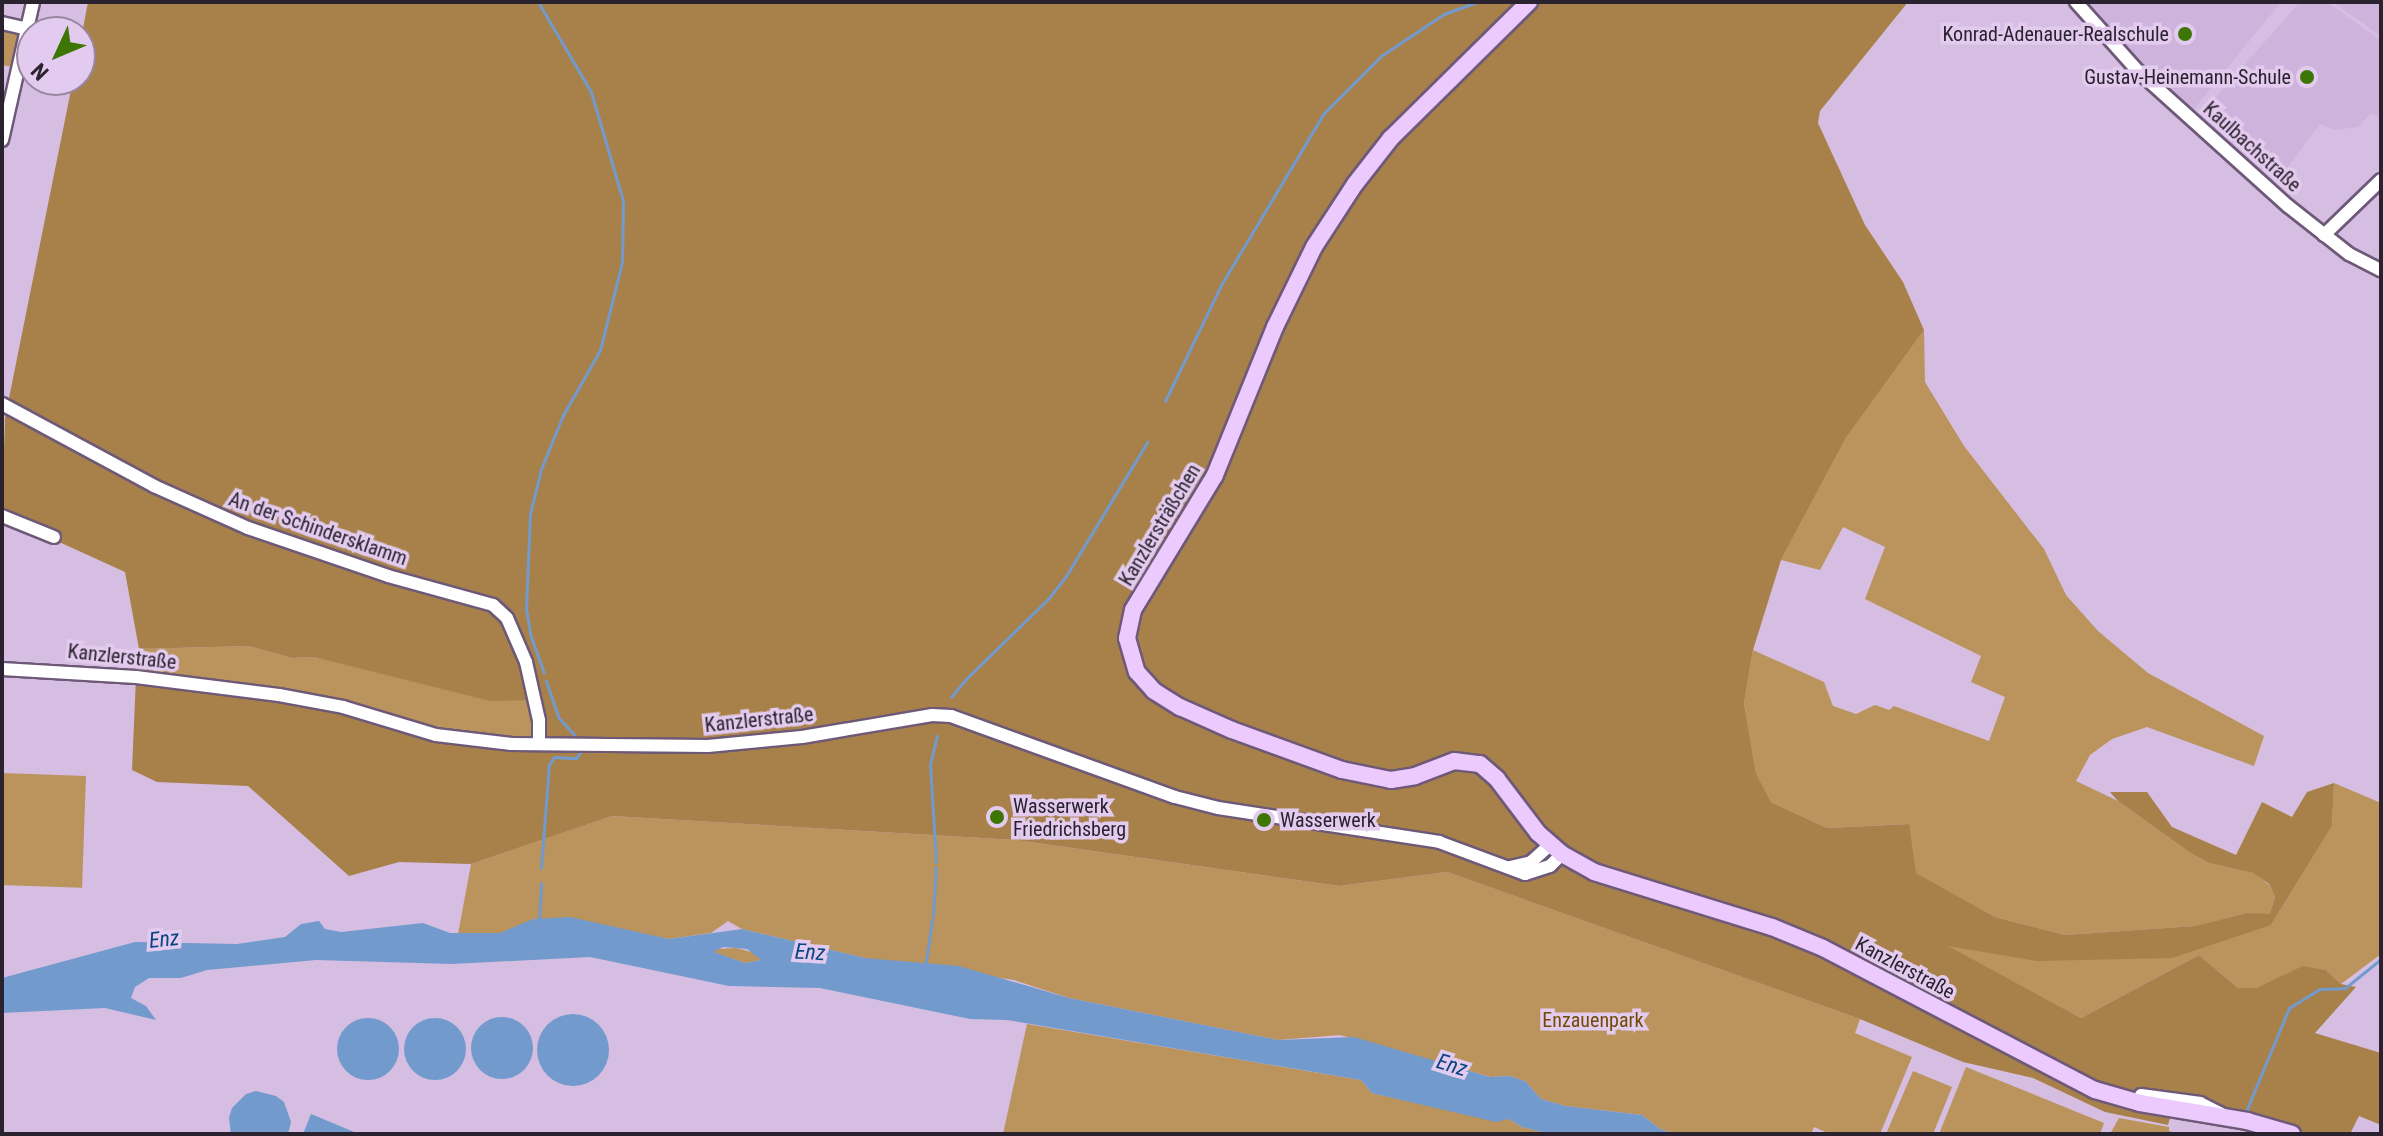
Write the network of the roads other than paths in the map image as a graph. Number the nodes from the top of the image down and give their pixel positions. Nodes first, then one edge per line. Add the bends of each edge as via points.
1 (1529, 2) edge
2 (2076, 2) edge
3 (16, 78) edge
4 (2, 140) edge
5 (2381, 180) edge
6 (2324, 235) junction
7 (2381, 270) edge
8 (2, 404) edge
9 (2, 516) edge
10 (54, 537) dead end
11 (2, 669) edge
12 (539, 744) junction
13 (1556, 850) junction
14 (2141, 1095) dead end
15 (2225, 1116) junction
16 (2292, 1134) edge

1 - 13 main road, Kanzlersträßchen via 1407,121 1333,216 1275,327 1215,475 1138,598 1127,638 1137,672 1165,699 1290,753 1391,780 1454,761 1480,764
2 - 6 street, Kaulbachstraße via 2149,81
3 - 4 street
5 - 6 street
6 - 7 street, Kaulbachstraße
8 - 12 street, An der Schindersklamm via 154,486 248,528 361,568 493,605 507,618 526,662
9 - 10 street
11 - 12 street, Kanzlerstraße via 136,677 279,695 343,707 436,735
12 - 13 street, Kanzlerstraße via 708,746 951,716 1175,797 1291,821 1439,842 1503,865 1524,866
13 - 15 main road, Kanzlerstraße via 1617,881 1772,927 1823,948 2095,1090
14 - 15 street via 2200,1103
15 - 16 main road, Kanzlerstraße

